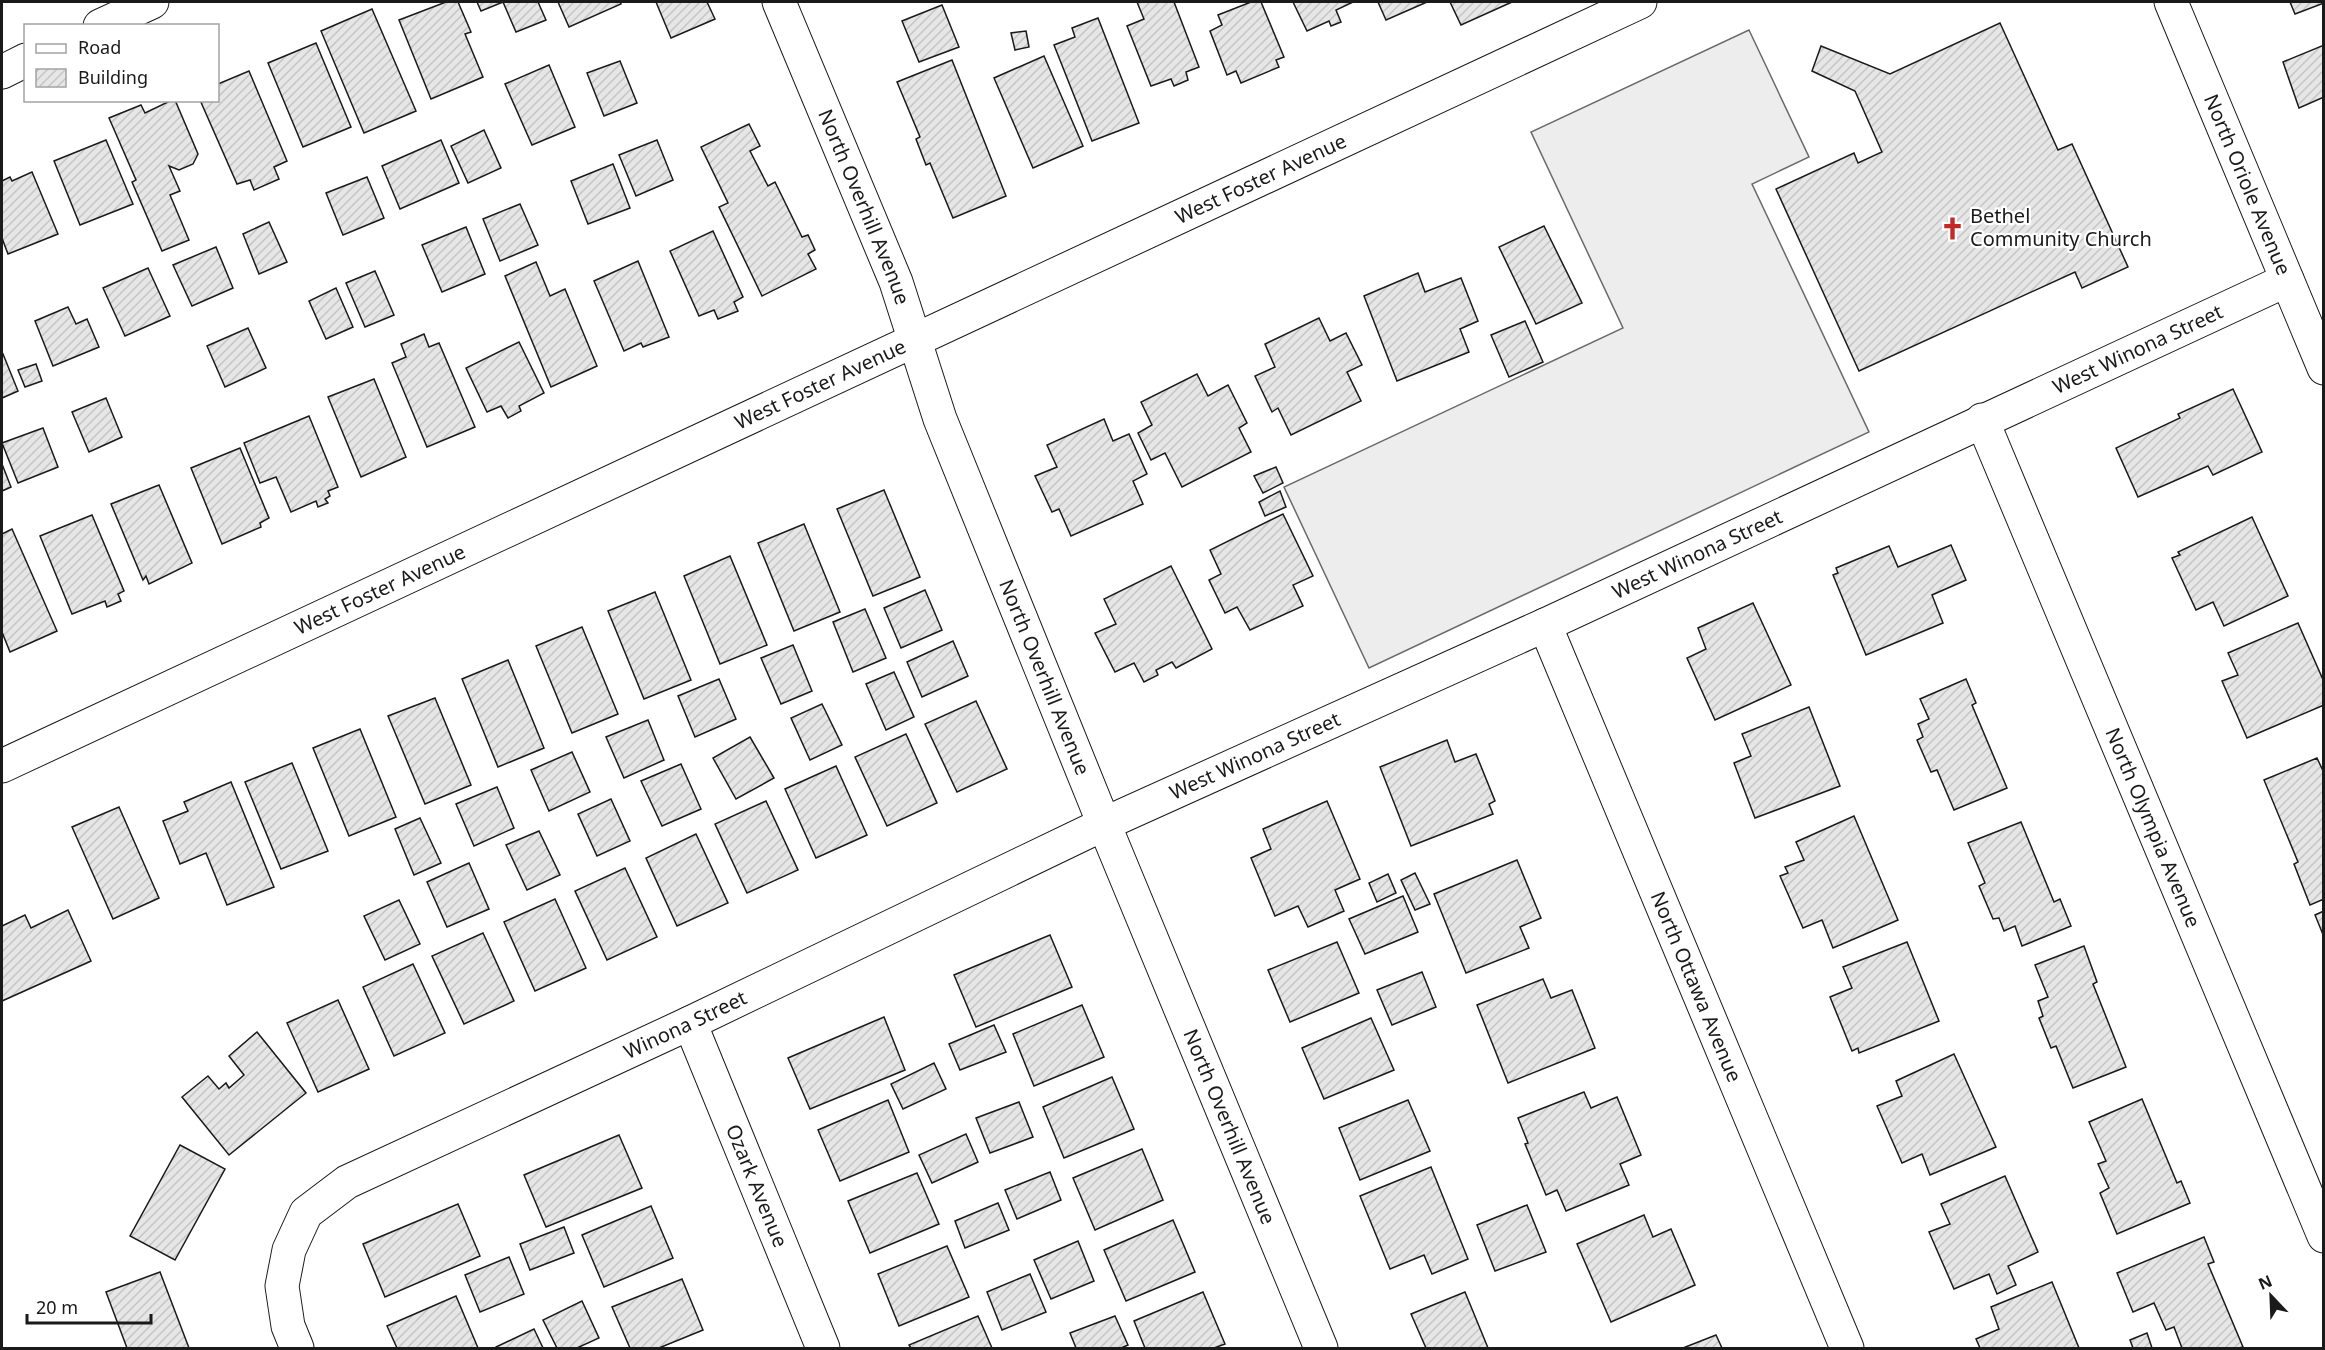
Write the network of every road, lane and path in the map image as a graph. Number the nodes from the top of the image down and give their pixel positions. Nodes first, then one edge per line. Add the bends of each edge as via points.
1 (152, 2) edge
2 (779, 2) edge
3 (1640, 2) edge
4 (2171, 2) edge
5 (104, 24) edge
6 (24, 61) edge
7 (2, 72) edge
8 (2287, 280) junction
9 (914, 340) junction
10 (2324, 368) edge
11 (1982, 420) junction
12 (1545, 625) junction
13 (2, 766) edge
14 (1104, 824) junction
15 (690, 1023) junction
16 (2324, 1236) edge
17 (297, 1348) edge
18 (823, 1348) edge
19 (1321, 1348) edge
20 (1847, 1348) edge

1 - 5 street
2 - 9 street, North Overhill Avenue via 896,282
3 - 9 street, West Foster Avenue
4 - 8 street, North Oriole Avenue
6 - 7 street
8 - 10 street, North Oriole Avenue
8 - 11 street, West Winona Street
9 - 13 street, West Foster Avenue
9 - 14 street, North Overhill Avenue via 940,419
11 - 12 street, West Winona Street
11 - 16 street, North Olympia Avenue
12 - 14 street, West Winona Street
12 - 20 street, North Ottawa Avenue
14 - 15 street, Winona Street
14 - 19 street, North Overhill Avenue
15 - 17 street, Winona Street via 347,1182 306,1213 289,1250 282,1286 288,1326
15 - 18 street, Ozark Avenue

